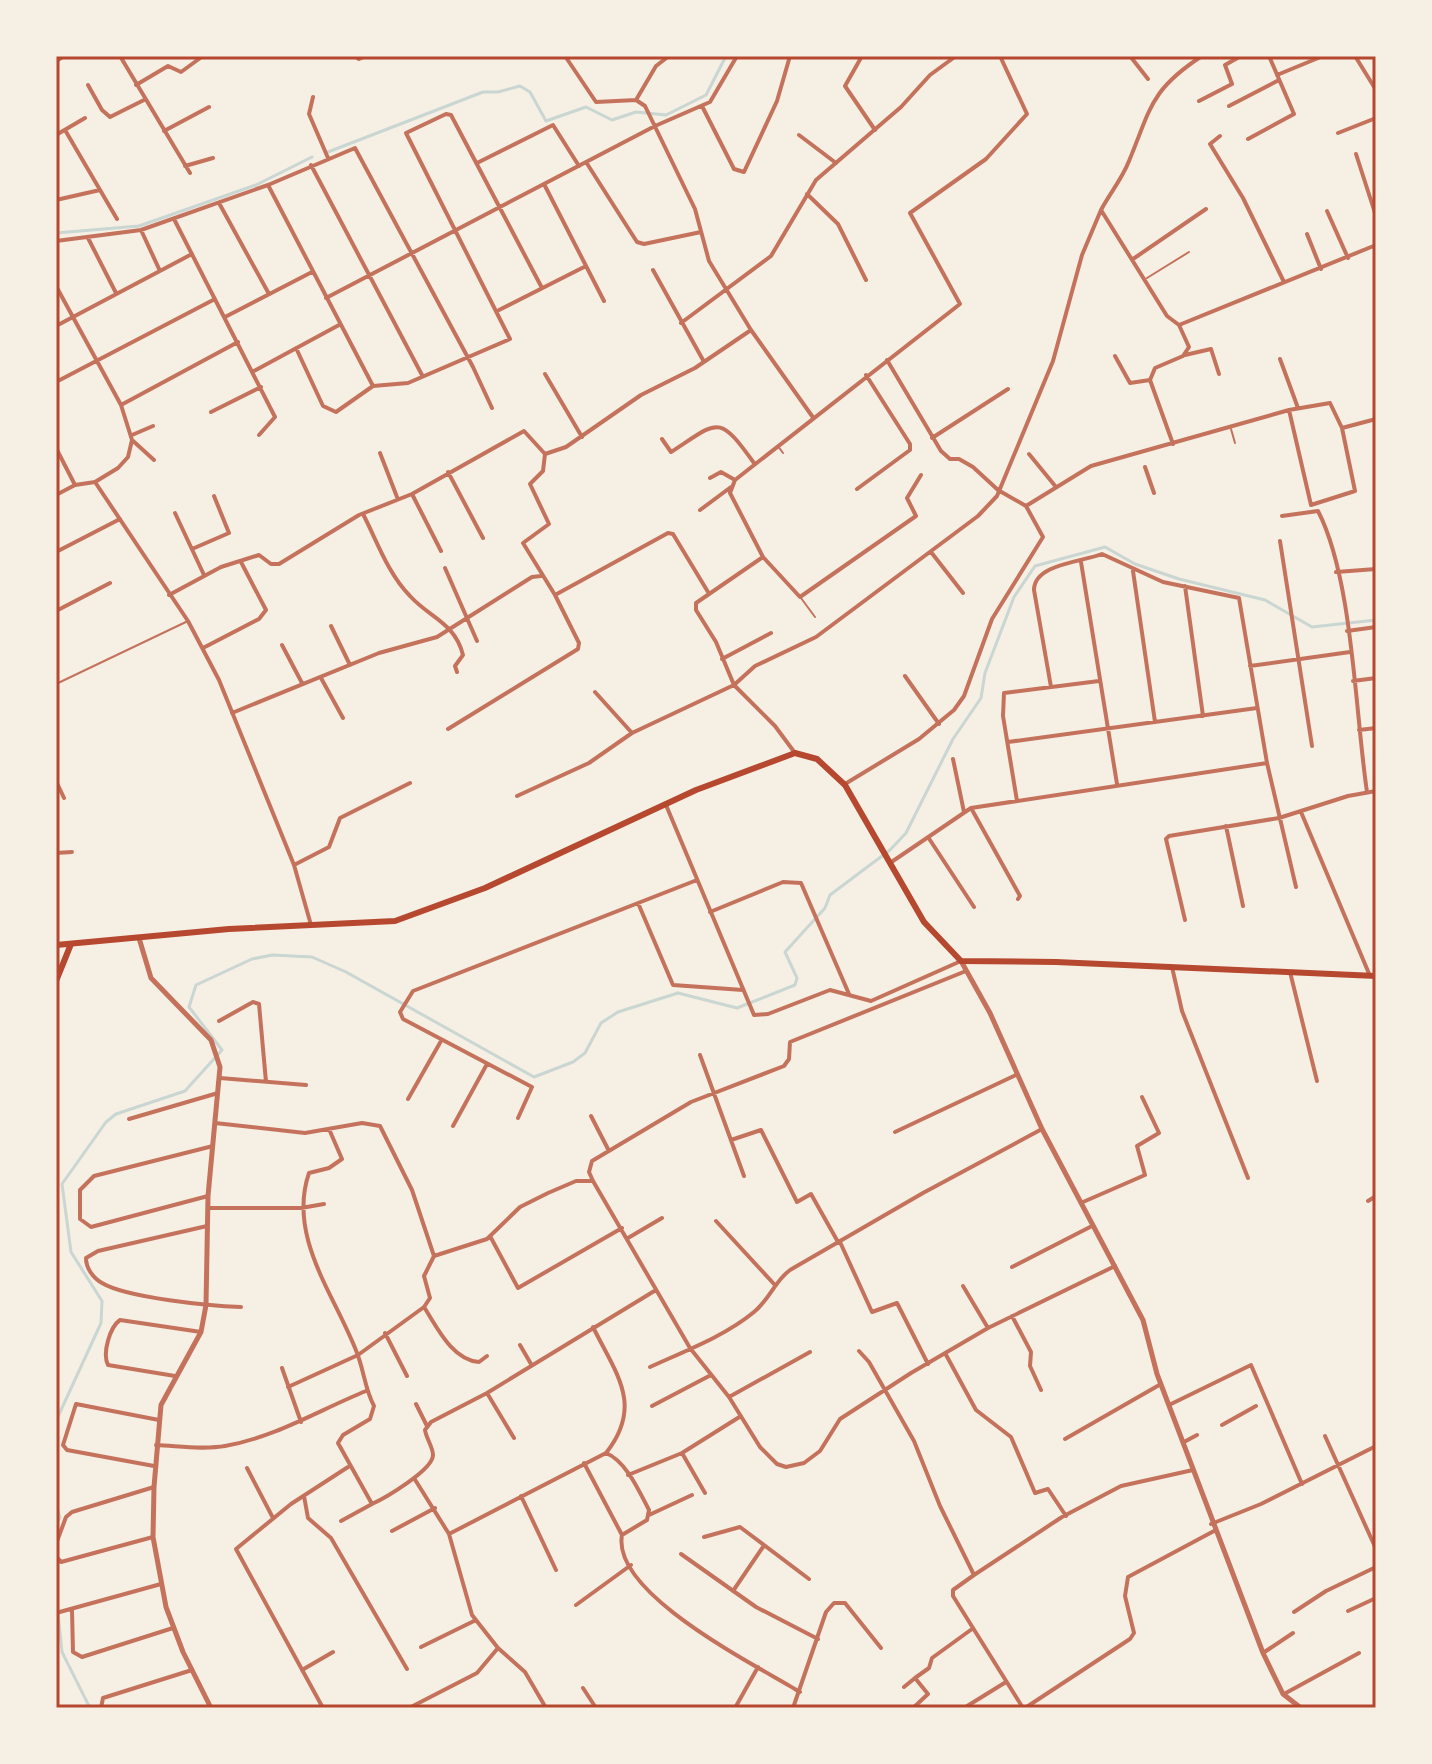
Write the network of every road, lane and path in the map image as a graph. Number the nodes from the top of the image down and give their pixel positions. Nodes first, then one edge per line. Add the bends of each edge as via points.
1 (63, 56) edge
2 (120, 56) edge
3 (203, 56) edge
4 (354, 56) edge
5 (366, 56) edge
6 (565, 56) edge
7 (669, 56) edge
8 (737, 56) edge
9 (790, 56) edge
10 (862, 56) edge
11 (956, 56) edge
12 (1000, 56) edge
13 (1130, 56) edge
14 (1202, 56) edge
15 (1241, 56) edge
16 (1269, 56) edge
17 (1323, 56) edge
18 (1355, 56) edge
19 (56, 61) edge
20 (1278, 77) junction
21 (1148, 79) dead end
22 (88, 85) dead end
23 (136, 85) junction
24 (1376, 90) edge
25 (313, 97) dead end
26 (144, 100) junction
27 (636, 100) junction
28 (1199, 101) dead end
29 (702, 106) junction
30 (1229, 106) dead end
31 (209, 107) dead end
32 (85, 118) dead end
33 (1376, 118) edge
34 (655, 126) junction
35 (65, 130) junction
36 (875, 130) junction
37 (164, 131) junction
38 (1338, 133) dead end
39 (56, 135) edge
40 (799, 135) dead end
41 (1220, 136) dead end
42 (1248, 139) dead end
43 (1356, 154) dead end
44 (213, 158) dead end
45 (328, 158) junction
46 (587, 162) junction
47 (477, 163) junction
48 (836, 163) junction
49 (311, 165) junction
50 (185, 166) junction
51 (579, 166) junction
52 (190, 173) dead end
53 (544, 184) junction
54 (268, 185) junction
55 (100, 190) junction
56 (807, 194) junction
57 (56, 200) edge
58 (219, 203) junction
59 (500, 207) junction
60 (1206, 209) dead end
61 (1101, 210) junction
62 (1327, 211) dead end
63 (1376, 216) edge
64 (117, 219) dead end
65 (174, 219) junction
66 (141, 230) junction
67 (457, 230) junction
68 (701, 232) junction
69 (1307, 234) dead end
70 (88, 237) junction
71 (56, 241) edge
72 (1376, 245) edge
73 (1189, 252) dead end
74 (413, 253) junction
75 (192, 254) junction
76 (1348, 258) junction
77 (1133, 259) junction
78 (586, 266) junction
79 (1321, 269) junction
80 (653, 270) dead end
81 (160, 271) junction
82 (312, 272) junction
83 (369, 276) junction
84 (1146, 279) junction
85 (866, 280) dead end
86 (1284, 282) junction
87 (56, 286) edge
88 (542, 288) junction
89 (727, 290) junction
90 (116, 293) junction
91 (269, 294) junction
92 (326, 298) junction
93 (215, 299) junction
94 (604, 301) dead end
95 (498, 310) junction
96 (73, 316) junction
97 (225, 317) junction
98 (681, 323) junction
99 (339, 325) junction
100 (1179, 325) junction
101 (56, 326) edge
102 (751, 330) junction
103 (238, 342) junction
104 (296, 348) junction
105 (1115, 356) dead end
106 (1183, 356) junction
107 (469, 358) junction
108 (1280, 359) dead end
109 (703, 360) junction
110 (887, 360) junction
111 (96, 361) junction
112 (254, 371) junction
113 (545, 374) dead end
114 (1219, 374) dead end
115 (866, 375) junction
116 (422, 376) junction
117 (1150, 380) junction
118 (56, 382) edge
119 (373, 386) junction
120 (261, 387) junction
121 (1008, 389) dead end
122 (121, 405) junction
123 (492, 408) dead end
124 (1298, 408) junction
125 (1289, 410) junction
126 (211, 412) dead end
127 (813, 416) junction
128 (1376, 419) edge
129 (153, 426) dead end
130 (1231, 428) junction
131 (1342, 428) junction
132 (259, 435) dead end
133 (582, 437) junction
134 (132, 438) junction
135 (932, 438) junction
136 (662, 439) dead end
137 (1235, 443) dead end
138 (1173, 444) junction
139 (777, 445) junction
140 (56, 448) edge
141 (380, 453) dead end
142 (783, 453) dead end
143 (545, 454) junction
144 (1029, 454) dead end
145 (154, 460) dead end
146 (754, 463) junction
147 (1145, 467) dead end
148 (448, 472) junction
149 (921, 475) dead end
150 (710, 478) dead end
151 (735, 480) junction
152 (95, 482) junction
153 (75, 485) junction
154 (731, 487) junction
155 (1056, 487) junction
156 (857, 489) dead end
157 (998, 490) junction
158 (1154, 493) dead end
159 (412, 494) junction
160 (56, 495) edge
161 (214, 496) dead end
162 (397, 497) junction
163 (1026, 506) junction
164 (1311, 508) junction
165 (700, 510) dead end
166 (175, 513) dead end
167 (363, 513) junction
168 (1282, 516) dead end
169 (120, 519) junction
170 (483, 538) dead end
171 (1280, 541) dead end
172 (192, 549) junction
173 (441, 551) dead end
174 (56, 552) edge
175 (931, 552) junction
176 (763, 557) junction
177 (240, 561) junction
178 (1081, 562) junction
179 (445, 568) dead end
180 (1376, 569) edge
181 (1133, 571) junction
182 (1336, 572) junction
183 (204, 575) junction
184 (541, 576) junction
185 (110, 583) dead end
186 (1185, 586) junction
187 (708, 592) junction
188 (963, 593) dead end
189 (169, 595) junction
190 (555, 595) junction
191 (800, 597) junction
192 (56, 611) edge
193 (468, 617) junction
194 (815, 617) dead end
195 (188, 621) junction
196 (331, 626) dead end
197 (1376, 627) edge
198 (452, 629) junction
199 (1346, 630) junction
200 (771, 633) dead end
201 (477, 641) dead end
202 (282, 645) dead end
203 (203, 648) junction
204 (1350, 652) junction
205 (722, 659) junction
206 (1297, 659) junction
207 (350, 665) junction
208 (1250, 666) junction
209 (457, 672) dead end
210 (905, 676) dead end
211 (321, 678) junction
212 (1376, 678) edge
213 (1100, 681) junction
214 (1353, 681) junction
215 (302, 683) junction
216 (56, 684) edge
217 (734, 685) junction
218 (1051, 687) junction
219 (595, 692) dead end
220 (1257, 708) junction
221 (232, 713) junction
222 (1203, 716) junction
223 (343, 718) dead end
224 (1155, 722) junction
225 (939, 724) junction
226 (1376, 728) edge
227 (448, 729) dead end
228 (1107, 729) junction
229 (1359, 730) junction
230 (632, 733) junction
231 (1008, 742) junction
232 (1312, 746) dead end
233 (795, 753) junction
234 (953, 759) dead end
235 (1267, 763) junction
236 (56, 781) edge
237 (410, 783) dead end
238 (1117, 784) junction
239 (845, 785) junction
240 (1376, 791) edge
241 (1367, 792) junction
242 (517, 796) dead end
243 (64, 798) dead end
244 (1017, 801) junction
245 (665, 803) junction
246 (971, 808) junction
247 (1301, 811) junction
248 (964, 812) junction
249 (1279, 818) junction
250 (1226, 826) junction
251 (928, 837) junction
252 (72, 852) dead end
253 (56, 853) edge
254 (889, 862) junction
255 (294, 865) junction
256 (697, 880) junction
257 (1296, 887) dead end
258 (1018, 899) dead end
259 (638, 903) junction
260 (1243, 906) dead end
261 (974, 907) dead end
262 (710, 912) junction
263 (1185, 920) dead end
264 (311, 925) junction
265 (139, 938) junction
266 (71, 944) junction
267 (56, 945) edge
268 (961, 961) junction
269 (1172, 967) junction
270 (967, 971) junction
271 (1290, 972) junction
272 (1373, 976) edge
273 (56, 981) edge
274 (743, 990) junction
275 (849, 994) junction
276 (219, 1021) dead end
277 (441, 1041) junction
278 (700, 1055) dead end
279 (487, 1064) junction
280 (1016, 1075) junction
281 (220, 1078) junction
282 (1317, 1081) dead end
283 (266, 1082) junction
284 (306, 1085) dead end
285 (713, 1092) junction
286 (218, 1093) junction
287 (1142, 1097) dead end
288 (408, 1099) dead end
289 (591, 1116) dead end
290 (518, 1118) dead end
291 (129, 1119) dead end
292 (215, 1123) junction
293 (453, 1126) dead end
294 (329, 1129) junction
295 (1042, 1129) junction
296 (895, 1132) dead end
297 (731, 1140) junction
298 (213, 1146) junction
299 (609, 1151) junction
300 (744, 1176) dead end
301 (1248, 1178) dead end
302 (593, 1181) junction
303 (208, 1196) junction
304 (1376, 1196) edge
305 (1368, 1201) dead end
306 (1083, 1202) junction
307 (324, 1204) dead end
308 (209, 1208) junction
309 (301, 1208) junction
310 (662, 1218) dead end
311 (716, 1221) dead end
312 (1095, 1224) junction
313 (209, 1225) junction
314 (622, 1228) junction
315 (490, 1236) junction
316 (628, 1238) junction
317 (839, 1242) junction
318 (434, 1256) junction
319 (1115, 1266) junction
320 (1012, 1267) dead end
321 (774, 1284) junction
322 (963, 1286) dead end
323 (656, 1290) junction
324 (206, 1305) junction
325 (241, 1307) dead end
326 (424, 1307) junction
327 (1012, 1316) junction
328 (593, 1327) junction
329 (988, 1328) junction
330 (201, 1332) junction
331 (385, 1333) junction
332 (520, 1345) dead end
333 (690, 1348) junction
334 (859, 1351) dead end
335 (810, 1352) dead end
336 (945, 1353) junction
337 (358, 1355) junction
338 (487, 1356) dead end
339 (531, 1364) junction
340 (928, 1364) junction
341 (650, 1367) dead end
342 (282, 1368) dead end
343 (711, 1375) junction
344 (175, 1376) junction
345 (407, 1376) dead end
346 (1161, 1384) junction
347 (288, 1387) junction
348 (1041, 1390) dead end
349 (366, 1391) junction
350 (487, 1393) junction
351 (884, 1393) junction
352 (729, 1397) junction
353 (416, 1404) dead end
354 (1169, 1405) junction
355 (652, 1406) dead end
356 (1256, 1406) dead end
357 (741, 1416) junction
358 (159, 1420) junction
359 (301, 1422) junction
360 (1222, 1425) dead end
361 (427, 1426) junction
362 (1197, 1435) dead end
363 (1325, 1436) dead end
364 (514, 1438) dead end
365 (1065, 1439) dead end
366 (1184, 1442) junction
367 (156, 1445) junction
368 (1376, 1446) edge
369 (606, 1453) junction
370 (682, 1453) junction
371 (584, 1463) junction
372 (154, 1466) junction
373 (1339, 1466) junction
374 (348, 1467) junction
375 (247, 1468) dead end
376 (1194, 1470) junction
377 (628, 1475) junction
378 (414, 1478) junction
379 (1302, 1484) junction
380 (154, 1487) junction
381 (705, 1493) dead end
382 (692, 1495) dead end
383 (304, 1496) junction
384 (521, 1496) junction
385 (372, 1504) junction
386 (435, 1508) junction
387 (1066, 1516) junction
388 (648, 1517) junction
389 (273, 1518) junction
390 (341, 1521) dead end
391 (1212, 1528) junction
392 (392, 1531) dead end
393 (449, 1534) junction
394 (622, 1535) junction
395 (153, 1537) junction
396 (704, 1537) dead end
397 (56, 1544) edge
398 (763, 1547) junction
399 (1376, 1549) edge
400 (681, 1554) dead end
401 (56, 1556) edge
402 (631, 1565) junction
403 (1376, 1567) edge
404 (556, 1570) dead end
405 (974, 1575) junction
406 (809, 1579) dead end
407 (161, 1584) junction
408 (733, 1591) junction
409 (1376, 1598) edge
410 (576, 1605) dead end
411 (72, 1610) junction
412 (1348, 1611) dead end
413 (1294, 1612) dead end
414 (59, 1613) edge
415 (476, 1620) junction
416 (173, 1628) junction
417 (972, 1629) junction
418 (1293, 1633) dead end
419 (818, 1639) junction
420 (421, 1647) dead end
421 (498, 1648) junction
422 (881, 1648) dead end
423 (333, 1652) dead end
424 (1263, 1653) junction
425 (1359, 1653) dead end
426 (758, 1667) junction
427 (407, 1669) dead end
428 (192, 1670) junction
429 (302, 1670) junction
430 (915, 1678) junction
431 (1006, 1682) junction
432 (904, 1687) dead end
433 (583, 1688) dead end
434 (800, 1692) junction
435 (1283, 1694) junction
436 (737, 1707) edge
437 (101, 1708) edge
438 (211, 1708) edge
439 (323, 1708) edge
440 (409, 1708) edge
441 (546, 1708) edge
442 (596, 1708) edge
443 (793, 1708) edge
444 (913, 1708) edge
445 (964, 1708) edge
446 (1024, 1708) edge
447 (1301, 1708) edge

1 - 19 street
2 - 23 street
3 - 23 street via 181,72 168,66
4 - 5 street
6 - 27 street via 596,102
7 - 27 street via 656,66
8 - 29 street via 714,99
9 - 29 street via 777,101 744,172 734,169
10 - 36 street via 845,86
11 - 36 street
12 - 110 street via 1027,114 986,159 910,213 960,304
13 - 21 street
14 - 61 street via 1160,89 1129,163
15 - 28 street via 1225,65 1232,84
16 - 20 street
17 - 20 street
18 - 24 street
20 - 30 street
20 - 42 street via 1293,116
22 - 26 street via 110,117
23 - 26 street
25 - 45 street via 309,114
26 - 37 street
27 - 34 street
29 - 34 street
31 - 37 street
32 - 35 street
33 - 38 street
34 - 46 street
34 - 68 street
35 - 39 street
35 - 55 street
36 - 48 street
37 - 50 street
40 - 48 street
41 - 86 street via 1210,144
43 - 63 street
44 - 50 street
45 - 49 street
45 - 74 street via 352,148 359,151
46 - 51 street
46 - 68 street via 632,239 644,244
47 - 51 street via 550,125 558,128
47 - 59 street
47 - 67 street via 451,115 408,128
48 - 56 street
49 - 54 street
49 - 83 street
50 - 52 street
51 - 53 street
53 - 59 street
53 - 78 street
54 - 58 street
54 - 82 street
55 - 57 street
55 - 64 street
56 - 85 street via 838,224
56 - 89 street via 771,256
58 - 65 street
58 - 91 street
59 - 67 street
59 - 88 street
60 - 77 street
61 - 77 street
61 - 157 street via 1082,255 1053,361
62 - 76 street
65 - 66 street
65 - 75 street
66 - 70 street
66 - 81 street
67 - 74 street
67 - 95 street
68 - 89 street via 703,247
69 - 79 street
70 - 71 street
70 - 90 street
72 - 76 street
73 - 84 lane
74 - 83 street
74 - 107 street
75 - 81 street
75 - 93 street
76 - 79 street
77 - 84 street
78 - 88 street
78 - 94 street
79 - 86 street
80 - 98 street
81 - 90 street
82 - 91 street
82 - 92 street
83 - 92 street
83 - 116 street
84 - 100 street via 1167,316
86 - 100 street
87 - 96 street
88 - 95 street
89 - 98 street
89 - 102 street
90 - 96 street
91 - 97 street
92 - 99 street
93 - 97 street
93 - 111 street
95 - 107 street via 510,339
96 - 101 street
96 - 111 street
97 - 103 street
98 - 109 street
99 - 104 street
99 - 119 street
100 - 106 street via 1189,347
102 - 109 street
102 - 127 street
103 - 112 street
103 - 122 street
104 - 112 street
104 - 119 street via 329,411 336,412
105 - 117 street via 1130,383
106 - 114 street via 1211,349
106 - 117 street via 1155,368
107 - 116 street
107 - 123 street
108 - 124 street
109 - 133 street
110 - 115 street
110 - 135 street
111 - 118 street
111 - 122 street
112 - 120 street
113 - 133 street
115 - 127 street
115 - 156 street via 910,450
116 - 119 street via 396,386
117 - 138 street
120 - 126 street
120 - 132 street via 275,417
121 - 135 street
122 - 134 street
124 - 125 street
124 - 131 street via 1330,403
125 - 130 street
125 - 164 street
127 - 139 street
128 - 131 street
129 - 134 street
130 - 137 lane
130 - 138 street
131 - 164 street via 1355,491
133 - 143 street
134 - 145 street
134 - 152 street via 124,462
135 - 157 street via 945,455 973,467
136 - 146 street via 671,452 708,428 723,427
138 - 155 street via 1091,466
139 - 142 lane
139 - 146 street
140 - 153 street
141 - 162 street
143 - 148 street via 524,431
143 - 184 street via 543,471 530,484 549,524 523,543
144 - 155 street
146 - 151 street
147 - 158 street
148 - 159 street
148 - 170 street
149 - 191 street via 907,498 916,516
150 - 151 street via 721,472
151 - 154 street
152 - 153 street
152 - 169 street
153 - 160 street
154 - 165 street
154 - 176 street
155 - 163 street
157 - 163 street
157 - 175 street via 978,516
159 - 162 street
159 - 173 street
161 - 172 street via 229,533
162 - 167 street
163 - 225 street via 1043,537 992,619 964,696
164 - 168 street
164 - 182 street via 1318,511 1329,535
166 - 172 street
167 - 177 street via 279,564 261,555
167 - 198 street via 410,596
169 - 174 street
169 - 189 street
171 - 206 street
172 - 183 street
175 - 188 street
175 - 217 street via 816,637 755,666
176 - 187 street
176 - 191 street
177 - 183 street
177 - 203 street via 266,610 259,619
178 - 181 street via 1102,554
178 - 213 street
178 - 218 street via 1042,572 1034,582
179 - 193 street
180 - 182 street
181 - 186 street
181 - 224 street
182 - 199 street
183 - 189 street
184 - 190 street
184 - 193 street
185 - 192 street
186 - 208 street via 1239,598
186 - 222 street
187 - 190 street via 668,533
187 - 205 street via 696,610
189 - 195 street
190 - 227 street via 578,649
191 - 194 lane
193 - 198 street
193 - 201 street
195 - 203 street
195 - 216 lane
196 - 207 street
197 - 199 street
198 - 207 street
198 - 209 street via 463,655
199 - 204 street
200 - 205 street
202 - 215 street
203 - 221 street
204 - 206 street
204 - 214 street
205 - 217 street
206 - 208 street
206 - 232 street
207 - 211 street
208 - 220 street
210 - 225 street
211 - 215 street
211 - 223 street
212 - 214 street
213 - 218 street
213 - 228 street
214 - 229 street
215 - 221 street
217 - 230 street
217 - 233 street
218 - 231 street via 1006,691
219 - 230 street
220 - 222 street
220 - 235 street
221 - 255 street
222 - 224 street
224 - 228 street
225 - 239 street
226 - 229 street
228 - 231 street
228 - 238 street
229 - 241 street
230 - 242 street via 589,763
231 - 244 street
233 - 239 main road via 817,759
233 - 245 main road
234 - 248 street
235 - 238 street
235 - 249 street
236 - 243 street
237 - 255 street via 340,818 329,847
238 - 244 street
239 - 254 main road
240 - 241 street
241 - 247 street
244 - 246 street
245 - 256 street
245 - 264 main road via 425,912 379,923
246 - 248 street
246 - 258 street
247 - 249 street
247 - 272 street
248 - 251 street
249 - 250 street
249 - 257 street
250 - 260 street
250 - 263 street via 1166,839
251 - 254 street
251 - 261 street
252 - 253 street
254 - 268 main road via 924,922
255 - 264 street
256 - 259 street
256 - 262 street
259 - 274 street via 673,985
259 - 277 street via 413,991 400,1012 403,1019
262 - 274 street
262 - 275 street via 795,880 801,883
264 - 265 main road
265 - 266 main road
265 - 281 street via 159,990 211,1040
266 - 267 main road
266 - 273 main road
268 - 269 main road
268 - 270 street
268 - 275 street via 881,999
269 - 271 main road
269 - 301 street via 1182,1011
270 - 280 street
270 - 285 street via 790,1042 789,1059 770,1075
271 - 272 main road
271 - 282 street
274 - 275 street via 751,1010 760,1016 830,990
276 - 283 street via 253,1002 259,1004
277 - 279 street
277 - 288 street
278 - 285 street
279 - 290 street via 532,1087
279 - 293 street
280 - 295 street
280 - 296 street
281 - 283 street
281 - 286 street
283 - 284 street
285 - 297 street
285 - 299 street
286 - 291 street
286 - 292 street
287 - 306 street via 1159,1133 1137,1146 1145,1175
289 - 299 street
292 - 294 street via 305,1133
292 - 298 street
294 - 309 street via 342,1159 310,1172
294 - 318 street via 362,1123 380,1126 412,1190
295 - 306 street
295 - 317 street
297 - 300 street
297 - 317 street via 761,1130 797,1202 811,1194
298 - 303 street
298 - 303 street via 96,1174 81,1187 80,1219 91,1227
299 - 302 street via 590,1165
302 - 314 street
302 - 315 street via 576,1181 520,1207
303 - 308 street
304 - 305 street
306 - 312 street
307 - 309 street
308 - 309 street
308 - 313 street
309 - 337 street via 307,1240
310 - 316 street
311 - 321 street
312 - 319 street
312 - 320 street
313 - 324 street
313 - 324 street via 98,1251 85,1262 109,1286
314 - 315 street via 518,1288
314 - 316 street
315 - 318 street
316 - 323 street
317 - 321 street
317 - 340 street via 872,1312 897,1303
318 - 326 street via 424,1276 430,1298
319 - 327 street
319 - 346 street via 1143,1320
321 - 333 street via 751,1314
322 - 329 street
323 - 328 street
323 - 333 street
324 - 325 street
324 - 330 street
326 - 331 street
326 - 338 street via 464,1358 479,1362
327 - 329 street
327 - 348 street via 1031,1352 1030,1366
328 - 339 street
328 - 369 street via 627,1402 624,1424
329 - 336 street
330 - 344 street
330 - 344 street via 120,1320 113,1326 108,1365
331 - 337 street
331 - 345 street
332 - 339 street
333 - 341 street
333 - 343 street
334 - 351 street
335 - 352 street
336 - 340 street
336 - 387 street via 976,1410 1011,1437 1035,1493 1048,1489
337 - 347 street
337 - 349 street
339 - 350 street
340 - 351 street
342 - 347 street
343 - 352 street
343 - 355 street
344 - 358 street
346 - 354 street
346 - 365 street
347 - 359 street
349 - 359 street
349 - 374 street via 374,1406 370,1419 338,1443
350 - 361 street
350 - 364 street
351 - 357 street via 840,1419 820,1451 804,1463 786,1467 760,1447
351 - 405 street via 914,1441
352 - 357 street
353 - 361 street
354 - 366 street
354 - 379 street via 1251,1365
356 - 360 street
357 - 370 street
358 - 367 street
358 - 372 street via 80,1404 69,1417 63,1445
359 - 367 street via 226,1446
361 - 378 street via 433,1457
362 - 366 street
363 - 373 street
366 - 376 street
367 - 372 street
368 - 373 street
369 - 371 street
369 - 377 street
370 - 377 street
370 - 381 street
371 - 384 street
371 - 394 street
372 - 380 street
373 - 379 street
373 - 399 street
374 - 383 street
374 - 385 street
375 - 389 street
376 - 387 street via 1121,1486
376 - 391 street
377 - 388 street
378 - 385 street
378 - 386 street
379 - 391 street
380 - 395 street
380 - 397 street via 72,1512
382 - 388 street
383 - 389 street
383 - 427 street via 308,1518 331,1538
384 - 393 street
384 - 404 street
385 - 390 street
386 - 392 street
386 - 393 street
387 - 405 street
388 - 394 street
389 - 429 street via 236,1549
391 - 424 street
391 - 446 street via 1128,1577 1125,1596 1134,1633 1130,1639
393 - 415 street
394 - 402 street
395 - 401 street via 61,1562
395 - 407 street
396 - 398 street via 740,1527
398 - 406 street
398 - 408 street
400 - 408 street
402 - 410 street
402 - 426 street via 677,1617
403 - 413 street
405 - 417 street via 953,1590
407 - 411 street
407 - 416 street
408 - 419 street
409 - 412 street
411 - 414 street
411 - 416 street via 73,1652 82,1657
415 - 420 street
415 - 421 street
416 - 428 street
417 - 430 street via 932,1658 929,1668
417 - 431 street
418 - 424 street
419 - 422 street via 830,1606 845,1603
419 - 434 street
421 - 440 street via 477,1673
421 - 441 street via 525,1672
423 - 429 street
424 - 435 street
425 - 435 street
426 - 434 street
426 - 436 street
428 - 437 street via 103,1698
428 - 438 street
429 - 439 street
430 - 432 street
430 - 444 street via 928,1694
431 - 445 street
431 - 446 street
433 - 442 street
434 - 443 street
435 - 447 street

